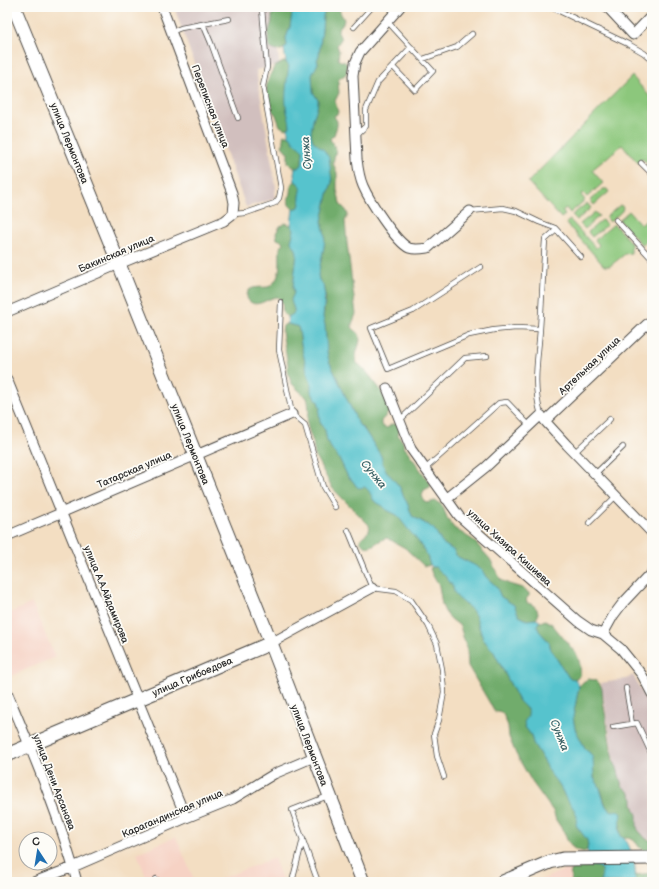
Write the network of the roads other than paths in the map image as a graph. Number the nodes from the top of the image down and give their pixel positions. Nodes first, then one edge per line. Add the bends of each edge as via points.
1 (13, 7) edge
2 (162, 7) edge
3 (372, 7) edge
4 (400, 7) edge
5 (551, 7) edge
6 (607, 7) edge
7 (7, 9) edge
8 (262, 9) dead end
9 (652, 16) edge
10 (229, 19) dead end
11 (387, 21) junction
12 (203, 24) junction
13 (354, 27) dead end
14 (171, 32) junction
15 (472, 34) dead end
16 (633, 35) junction
17 (630, 45) junction
18 (411, 47) junction
19 (422, 59) junction
20 (652, 60) edge
21 (393, 67) junction
22 (238, 118) dead end
23 (356, 135) junction
24 (641, 163) dead end
25 (652, 174) edge
26 (470, 211) joint
27 (233, 214) junction
28 (616, 220) dead end
29 (556, 230) junction
30 (581, 257) dead end
31 (652, 259) edge
32 (119, 264) junction
33 (481, 267) dead end
34 (281, 302) dead end
35 (7, 312) edge
36 (650, 326) edge
37 (540, 329) junction
38 (487, 356) dead end
39 (7, 379) edge
40 (387, 388) dead end
41 (292, 414) junction
42 (543, 418) junction
43 (610, 419) dead end
44 (399, 420) junction
45 (530, 425) junction
46 (623, 447) dead end
47 (574, 453) junction
48 (196, 455) junction
49 (425, 469) junction
50 (595, 474) junction
51 (616, 496) junction
52 (446, 499) junction
53 (335, 507) dead end
54 (62, 512) junction
55 (589, 523) dead end
56 (348, 530) dead end
57 (652, 533) edge
58 (7, 536) edge
59 (652, 572) edge
60 (372, 588) junction
61 (603, 634) junction
62 (271, 643) junction
63 (626, 688) dead end
64 (7, 692) edge
65 (652, 694) edge
66 (137, 699) junction
67 (632, 724) junction
68 (613, 727) dead end
69 (29, 745) junction
70 (7, 754) edge
71 (652, 755) edge
72 (314, 757) junction
73 (444, 777) dead end
74 (330, 795) junction
75 (186, 818) junction
76 (303, 839) junction
77 (652, 858) edge
78 (73, 867) junction
79 (34, 882) edge
80 (77, 882) edge
81 (292, 882) edge
82 (318, 882) edge
83 (363, 882) edge
84 (503, 882) edge

1 - 7 street
1 - 32 street, улица Лермонтова
2 - 14 street, Переписная улица
3 - 13 lane
4 - 11 street
5 - 17 lane
6 - 16 street
8 - 27 lane via 267,67 263,86 281,188 275,203
9 - 16 street
10 - 12 lane
11 - 18 lane
11 - 23 street via 360,52 355,63 353,76
12 - 14 lane
12 - 22 lane
14 - 27 street, Переписная улица via 232,193
15 - 19 lane via 457,46
16 - 17 lane
17 - 20 lane
18 - 19 lane
18 - 21 lane
19 - 21 lane via 434,71 415,90
21 - 23 lane via 378,82 366,110 366,126
23 - 26 street via 357,165 363,186 379,214 409,248 428,248
24 - 25 lane
26 - 29 lane via 503,208 516,211
27 - 32 street, Бакинская улица via 224,221
28 - 31 lane
29 - 30 lane
29 - 37 lane via 545,240
32 - 35 street, Бакинская улица
32 - 48 street, улица Лермонтова
33 - 37 lane via 413,311 371,328 388,369 469,335 509,328
34 - 41 lane via 280,350
36 - 42 street, Артельная улица
37 - 42 lane via 536,392
38 - 44 lane via 465,358
39 - 54 street, улица А.А.Айдамирова
40 - 44 street, улица Хизира Кишиева
41 - 48 street, Татарская улица
41 - 53 lane via 305,426 323,487
42 - 45 street, Артельная улица
42 - 47 street
43 - 47 lane
44 - 49 street, улица Хизира Кишиева via 411,449
45 - 49 lane via 507,402 499,403
45 - 52 street, Артельная улица via 486,467
46 - 50 lane
47 - 50 street
48 - 54 street, Татарская улица
48 - 62 street, улица Лермонтова
49 - 52 street, улица Хизира Кишиева
50 - 51 street
51 - 55 lane
51 - 57 street
52 - 61 street, улица Хизира Кишиева via 459,516 568,612 590,630
54 - 58 street, Татарская улица
54 - 66 street, улица А.А.Айдамирова
56 - 60 lane
59 - 61 street via 622,604
60 - 62 street, улица Грибоедова
60 - 73 lane via 396,591 411,600 437,644 444,692 434,734 437,756
61 - 65 street, улица Хизира Кишиева via 621,649 642,675
62 - 66 street, улица Грибоедова
62 - 72 street, улица Лермонтова
63 - 67 lane
64 - 69 street, улица Дени Арсанова
66 - 69 street, улица Грибоедова
66 - 75 street, улица А.А.Айдамирова
67 - 68 lane
67 - 71 lane via 637,723
69 - 70 street, улица Грибоедова
69 - 78 street, улица Дени Арсанова
72 - 74 street, улица Лермонтова
72 - 75 street, Карагандинская улица via 274,774 234,799
74 - 76 lane via 292,810
74 - 83 street, улица Лермонтова
75 - 78 street, Карагандинская улица
76 - 81 lane
76 - 82 lane
77 - 84 street via 563,859
78 - 79 street, Карагандинская улица
78 - 80 street, улица Дени Арсанова

